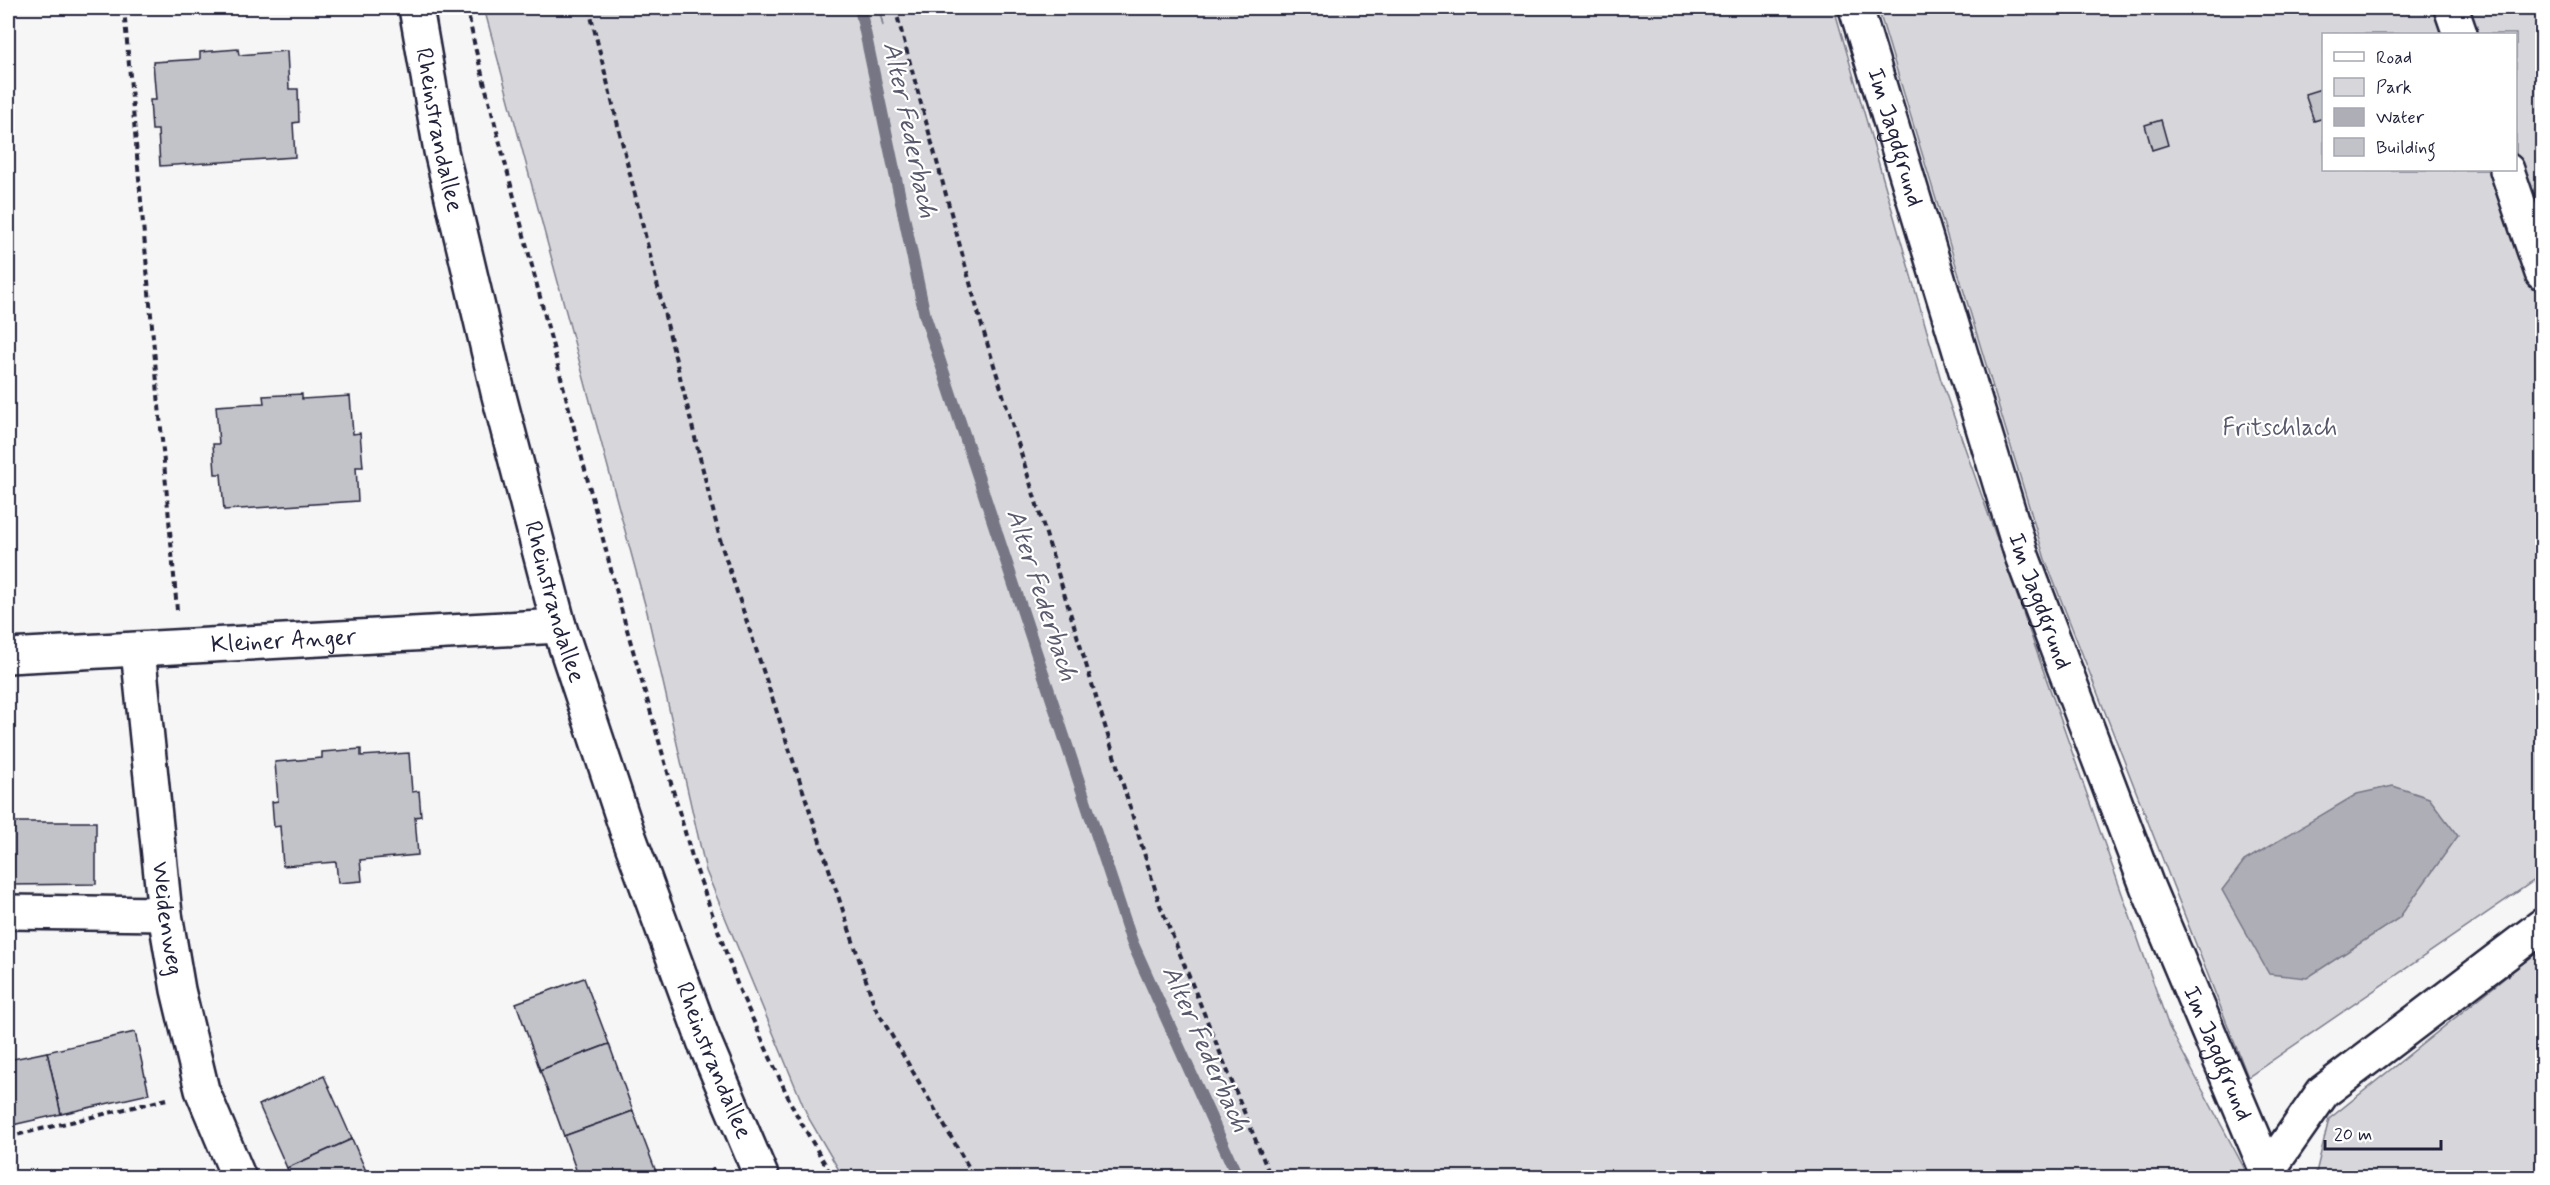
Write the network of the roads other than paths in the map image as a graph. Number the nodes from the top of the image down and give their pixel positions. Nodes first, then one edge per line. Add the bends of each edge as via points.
1 (416, 8) edge
2 (1856, 8) edge
3 (2451, 8) edge
4 (2460, 33) edge
5 (2507, 171) edge
6 (2542, 273) edge
7 (559, 626) junction
8 (138, 650) junction
9 (8, 656) edge
10 (8, 912) edge
11 (165, 914) junction
12 (2542, 926) edge
13 (2269, 1175) edge
14 (239, 1178) edge
15 (762, 1178) edge

1 - 7 street, Rheinstrandallee via 441,151
2 - 13 street, Im Jagdgrund via 2022,556 2147,886
3 - 4 street
5 - 6 street
7 - 8 street, Kleiner Anger
7 - 15 street, Rheinstrandallee via 632,845 704,1041
8 - 9 street, Kleiner Anger
8 - 11 street, Weidenweg
10 - 11 street
11 - 14 street, Weidenweg via 202,1090
12 - 13 street via 2323,1092

